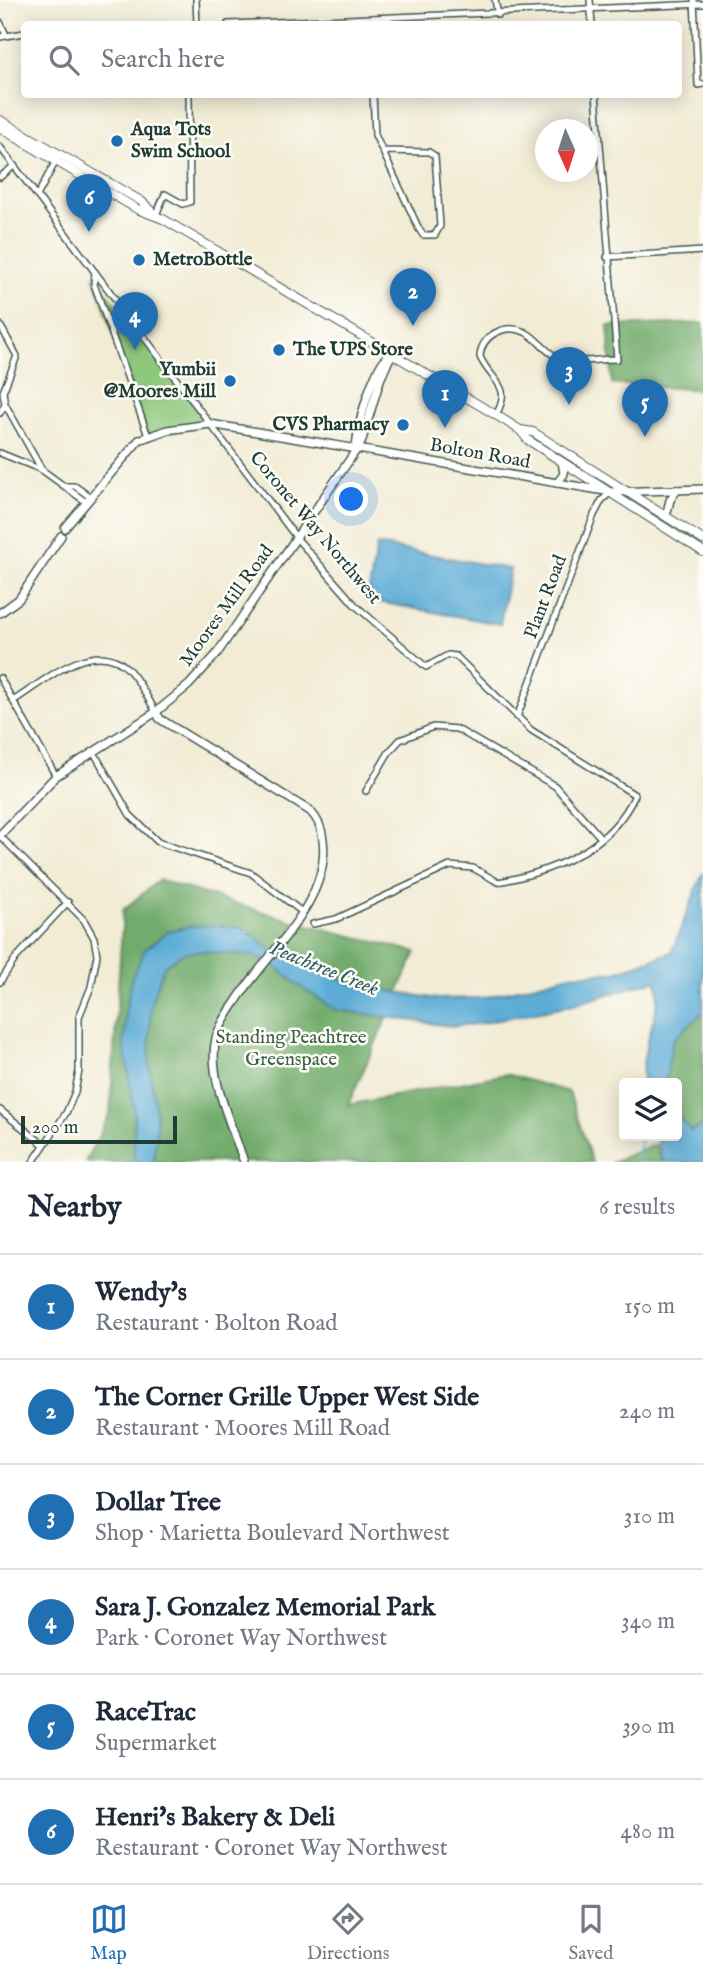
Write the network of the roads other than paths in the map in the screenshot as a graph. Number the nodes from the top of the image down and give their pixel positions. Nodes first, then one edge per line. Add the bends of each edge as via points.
1 (196, 0) edge
2 (495, 0) edge
3 (590, 0) edge
4 (694, 2) edge
5 (703, 4) edge
6 (591, 10) junction
7 (498, 15) junction
8 (197, 21) edge
9 (404, 21) edge
10 (592, 21) edge
11 (0, 22) edge
12 (21, 33) edge
13 (3, 36) edge
14 (701, 84) edge
15 (189, 98) edge
16 (373, 98) edge
17 (597, 98) edge
18 (0, 120) edge
19 (0, 128) edge
20 (0, 147) edge
21 (383, 151) junction
22 (212, 152) dead end
23 (190, 153) junction
24 (57, 158) junction
25 (14, 166) junction
26 (0, 177) edge
27 (37, 196) junction
28 (156, 215) junction
29 (703, 251) edge
30 (607, 257) junction
31 (95, 272) junction
32 (0, 325) edge
33 (391, 353) junction
34 (5, 404) junction
35 (0, 414) edge
36 (496, 415) junction
37 (210, 424) junction
38 (520, 429) junction
39 (148, 436) junction
40 (355, 448) junction
41 (0, 453) edge
42 (562, 462) junction
43 (43, 470) junction
44 (556, 483) junction
45 (703, 489) edge
46 (677, 490) junction
47 (628, 491) junction
48 (611, 492) junction
49 (88, 499) junction
50 (666, 516) junction
51 (296, 536) junction
52 (703, 540) edge
53 (703, 552) edge
54 (0, 613) edge
55 (0, 677) edge
56 (13, 701) junction
57 (156, 712) junction
58 (517, 717) junction
59 (93, 751) junction
60 (56, 776) junction
61 (366, 791) dead end
62 (0, 836) edge
63 (601, 838) junction
64 (68, 902) junction
65 (302, 912) junction
66 (313, 924) dead end
67 (0, 982) edge
68 (0, 1111) edge
69 (43, 1144) junction
70 (33, 1162) edge
71 (244, 1162) edge

1 - 8 street
2 - 7 street
3 - 6 street
4 - 5 street
4 - 6 street
4 - 14 street
6 - 7 street
6 - 10 street
7 - 9 street
11 - 13 street
12 - 13 street
15 - 23 street
16 - 21 street via 373,128
17 - 30 street
18 - 24 main road
19 - 24 main road
20 - 25 street, Coronet Way Northwest
21 - 21 street via 422,235 435,235 440,226 435,156
22 - 23 street
23 - 28 street via 190,202 183,204 165,194
24 - 27 street
24 - 28 main road via 136,209
25 - 26 street
25 - 27 street, Coronet Way Northwest
27 - 31 street, Coronet Way Northwest
28 - 33 main road
29 - 30 street
30 - 36 street via 616,356 567,360 550,353 525,332 494,332 483,342 480,357 503,390
31 - 37 street, Coronet Way Northwest
31 - 39 street via 94,284
32 - 34 street via 17,356 3,391
33 - 36 main road
33 - 40 street, Moores Mill Road via 381,361
34 - 35 street
34 - 43 street
36 - 38 main road
37 - 39 street
37 - 40 street, Bolton Road
37 - 51 street, Coronet Way Northwest
38 - 42 main road via 528,440
38 - 47 main road via 533,432
39 - 49 street via 132,445
40 - 44 street, Bolton Road
40 - 51 street, Moores Mill Road
41 - 43 street
42 - 44 street via 563,478
42 - 48 main road
43 - 49 street
44 - 48 street, Bolton Road
45 - 46 street, Bolton Road
46 - 47 street, Bolton Road
46 - 50 street
47 - 48 street, Bolton Road
47 - 50 main road
48 - 53 main road
48 - 58 street, Plant Road via 594,515
49 - 54 street via 19,599
50 - 52 main road
51 - 57 street, Moores Mill Road via 203,670
51 - 58 street, Coronet Way Northwest via 355,605 426,667 456,656
55 - 56 street
56 - 57 street via 78,662 101,657 129,670
56 - 60 street
57 - 59 street, Moores Mill Road
57 - 65 street via 160,719 316,817 324,868
58 - 63 street, Coronet Way Northwest via 635,795 615,828
59 - 60 street, Moores Mill Road
59 - 65 street via 130,816 158,842 251,873
60 - 62 street, Moores Mill Road
61 - 63 street via 400,740 433,727 457,729 555,786
62 - 64 street via 40,880
63 - 66 street, Coronet Way Northwest via 573,859 498,882 473,868 450,866 336,919
64 - 67 street
64 - 69 street via 91,931 97,964 79,1017 75,1092
65 - 71 street via 223,1020 215,1048 219,1085
68 - 69 street
69 - 70 street

